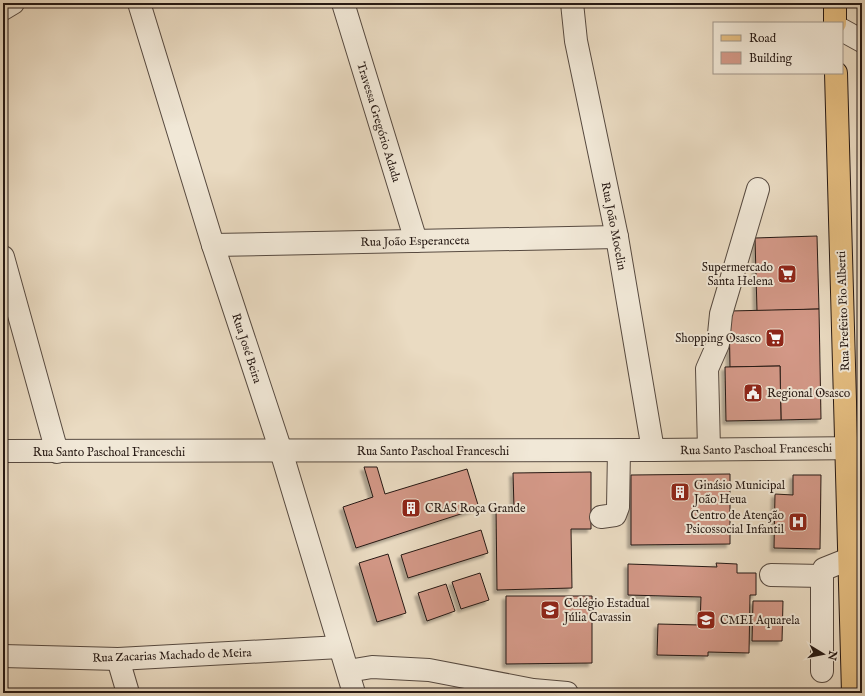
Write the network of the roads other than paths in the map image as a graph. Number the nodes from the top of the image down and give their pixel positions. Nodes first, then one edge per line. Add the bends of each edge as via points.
1 (14, 3) edge
2 (139, 3) edge
3 (343, 3) edge
4 (572, 3) edge
5 (834, 3) edge
6 (3, 8) edge
7 (835, 22) edge
8 (843, 31) edge
9 (862, 41) edge
10 (836, 74) edge
11 (758, 189) dead end
12 (617, 237) junction
13 (416, 241) junction
14 (213, 245) junction
15 (3, 258) edge
16 (854, 448) edge
17 (619, 450) junction
18 (653, 450) junction
19 (709, 450) junction
20 (3, 451) edge
21 (56, 452) junction
22 (282, 452) junction
23 (601, 517) dead end
24 (849, 559) junction
25 (771, 575) dead end
26 (822, 576) junction
27 (340, 646) junction
28 (3, 656) edge
29 (118, 659) junction
30 (348, 671) junction
31 (822, 671) dead end
32 (128, 693) edge
33 (354, 693) edge
34 (567, 693) edge
35 (853, 693) edge

1 - 6 street
2 - 14 street, Rua José Beira
3 - 13 street, Travessa Gregório Adada
4 - 12 street, Rua João Mocelin via 581,68
5 - 7 main road
8 - 9 street
10 - 16 main road, Rua Prefeito Pio Alberti
11 - 19 street via 721,314 718,344 708,369
12 - 13 street, Rua João Esperanceta
12 - 18 street, Rua João Mocelin
13 - 14 street, Rua João Esperanceta
14 - 22 street, Rua José Beira
15 - 21 street
16 - 19 street, Rua Santo Paschoal Franceschi
16 - 24 main road, Rua Prefeito Pio Alberti
17 - 18 street, Rua Santo Paschoal Franceschi
17 - 22 street, Rua Santo Paschoal Franceschi
17 - 23 street via 618,507 615,515
18 - 19 street, Rua Santo Paschoal Franceschi
20 - 21 street, Rua Santo Paschoal Franceschi
21 - 22 street, Rua Santo Paschoal Franceschi
22 - 27 street, Rua José Beira
24 - 26 street via 824,569
24 - 35 main road, Rua Prefeito Pio Alberti
25 - 26 street
26 - 31 street
27 - 29 street, Rua Zacarias Machado de Meira
27 - 30 street, Rua José Beira
28 - 29 street, Rua Zacarias Machado de Meira
29 - 32 street
30 - 33 street, Rua José Beira
30 - 34 street via 372,667 429,670 533,690

